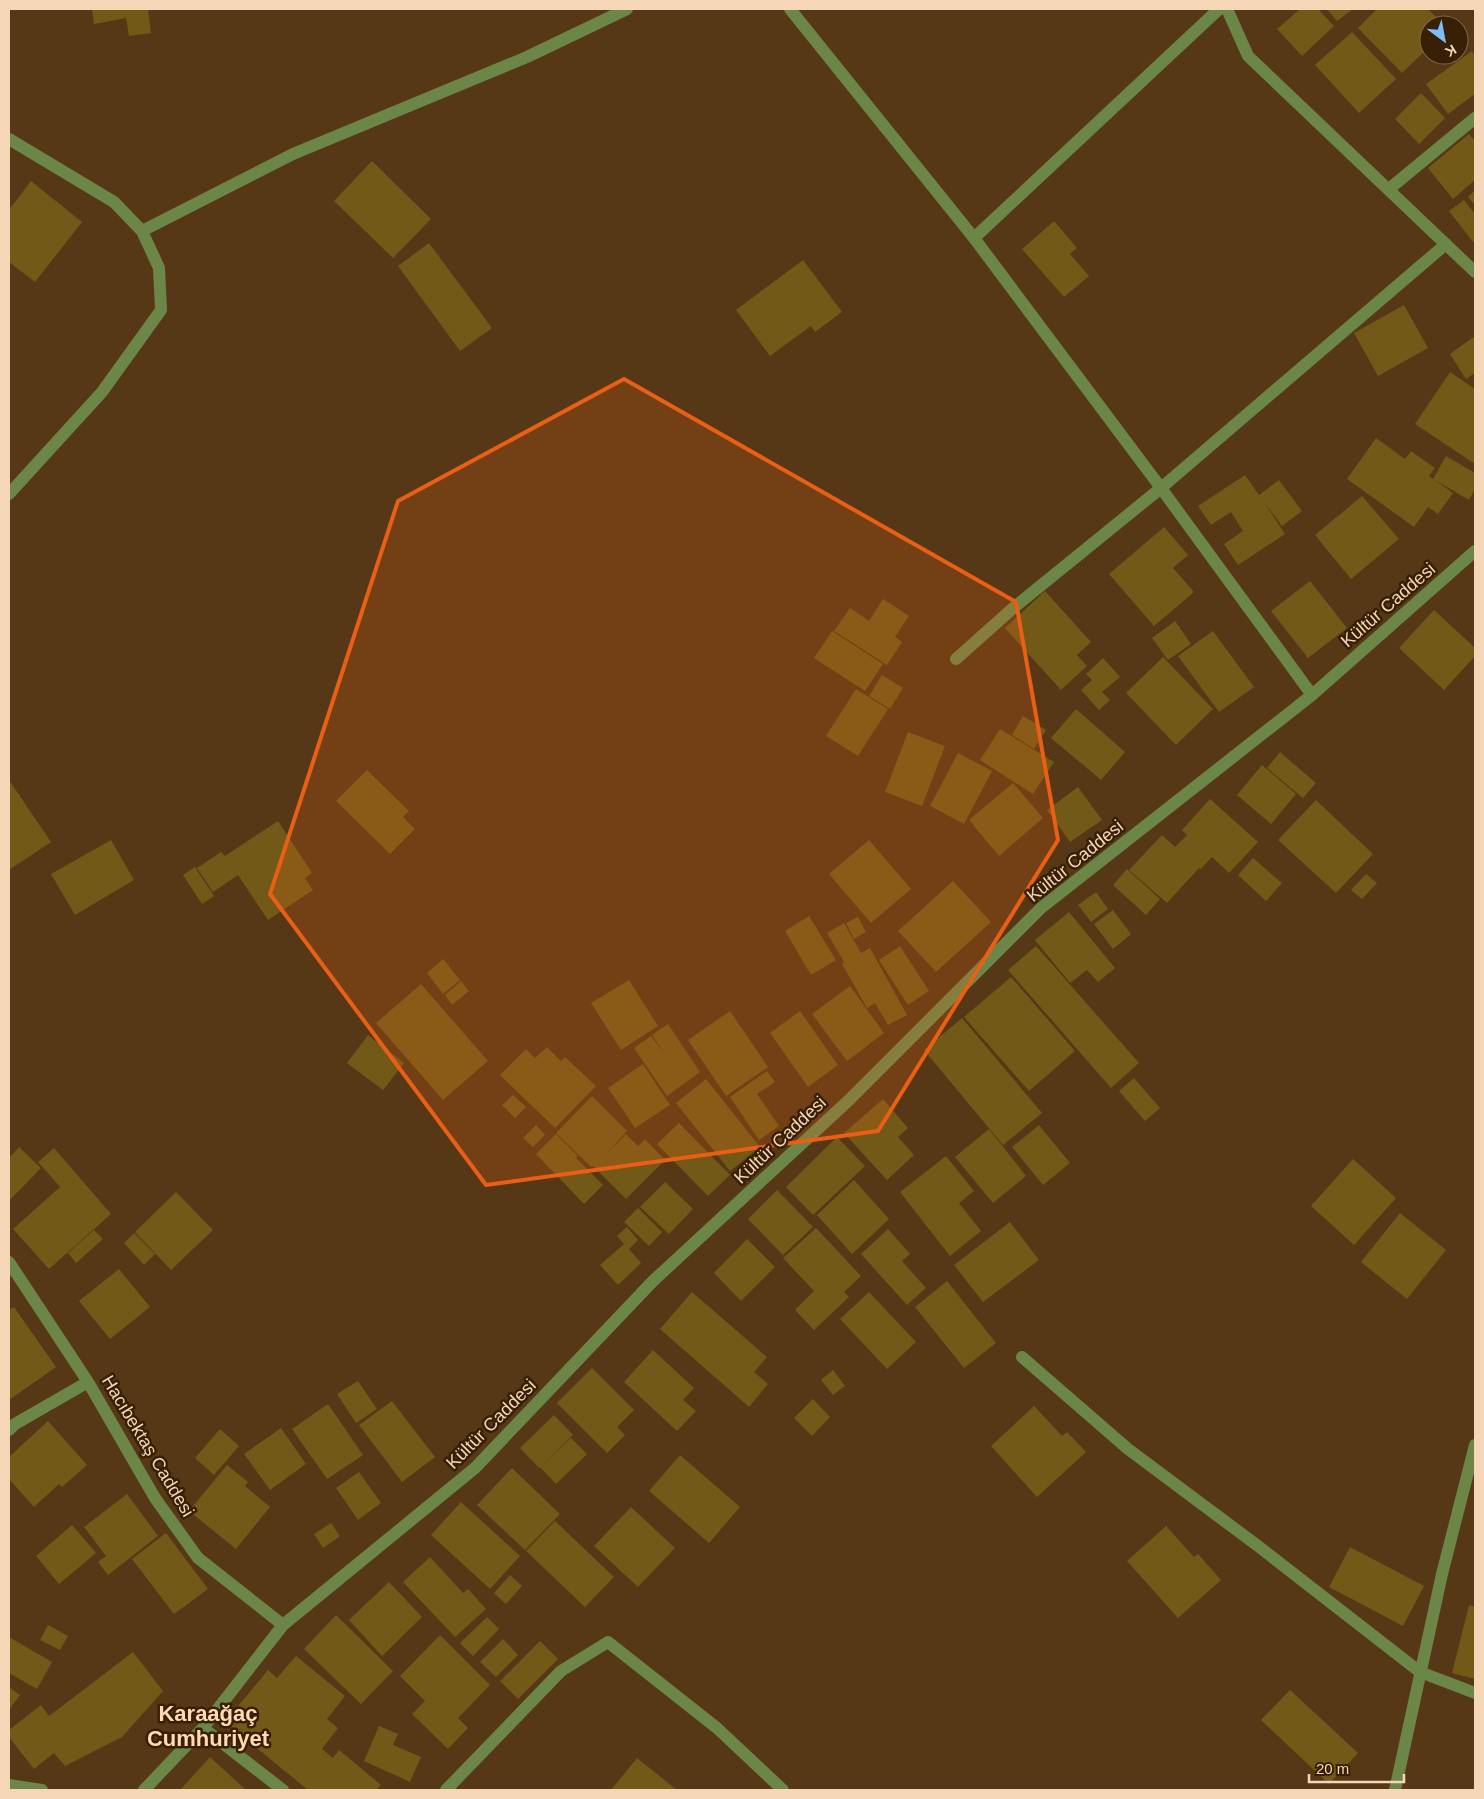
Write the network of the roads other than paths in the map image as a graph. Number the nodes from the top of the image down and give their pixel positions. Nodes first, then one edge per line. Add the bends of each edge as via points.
1 (627, 9) edge
2 (790, 9) edge
3 (1219, 9) edge
4 (1227, 9) edge
5 (1475, 118) edge
6 (9, 139) edge
7 (1389, 189) junction
8 (142, 231) junction
9 (974, 238) junction
10 (1446, 244) junction
11 (1475, 272) edge
12 (1161, 488) junction
13 (9, 494) edge
14 (1475, 551) edge
15 (956, 659) dead end
16 (1312, 695) junction
17 (9, 1262) edge
18 (1022, 1357) dead end
19 (88, 1382) junction
20 (9, 1430) edge
21 (1475, 1446) edge
22 (283, 1625) junction
23 (1420, 1672) junction
24 (1475, 1693) edge
25 (204, 1728) junction
26 (9, 1785) edge
27 (42, 1790) edge
28 (144, 1790) edge
29 (283, 1790) edge
30 (446, 1790) edge
31 (784, 1790) edge
32 (1395, 1790) edge

1 - 8 street via 527,57 294,154
2 - 9 street
3 - 9 street
4 - 7 street via 1248,56
5 - 7 street
6 - 8 street via 114,202
7 - 10 street
8 - 13 street via 159,268 161,310 102,392
9 - 12 street
10 - 11 street
10 - 12 street
12 - 15 street via 1012,609
12 - 16 street
14 - 16 street, Kültür Caddesi
16 - 22 street, Kültür Caddesi via 1041,908 848,1101 653,1281 474,1468
17 - 19 street, Hacıbektaş Caddesi
18 - 23 street via 1128,1449
19 - 20 street
19 - 22 street, Hacıbektaş Caddesi via 155,1498 198,1558
21 - 23 street
22 - 25 street, Kültür Caddesi
23 - 24 street
23 - 32 street
25 - 28 street, Kültür Caddesi
25 - 29 street
26 - 27 street
30 - 31 street via 561,1671 608,1642 717,1728

